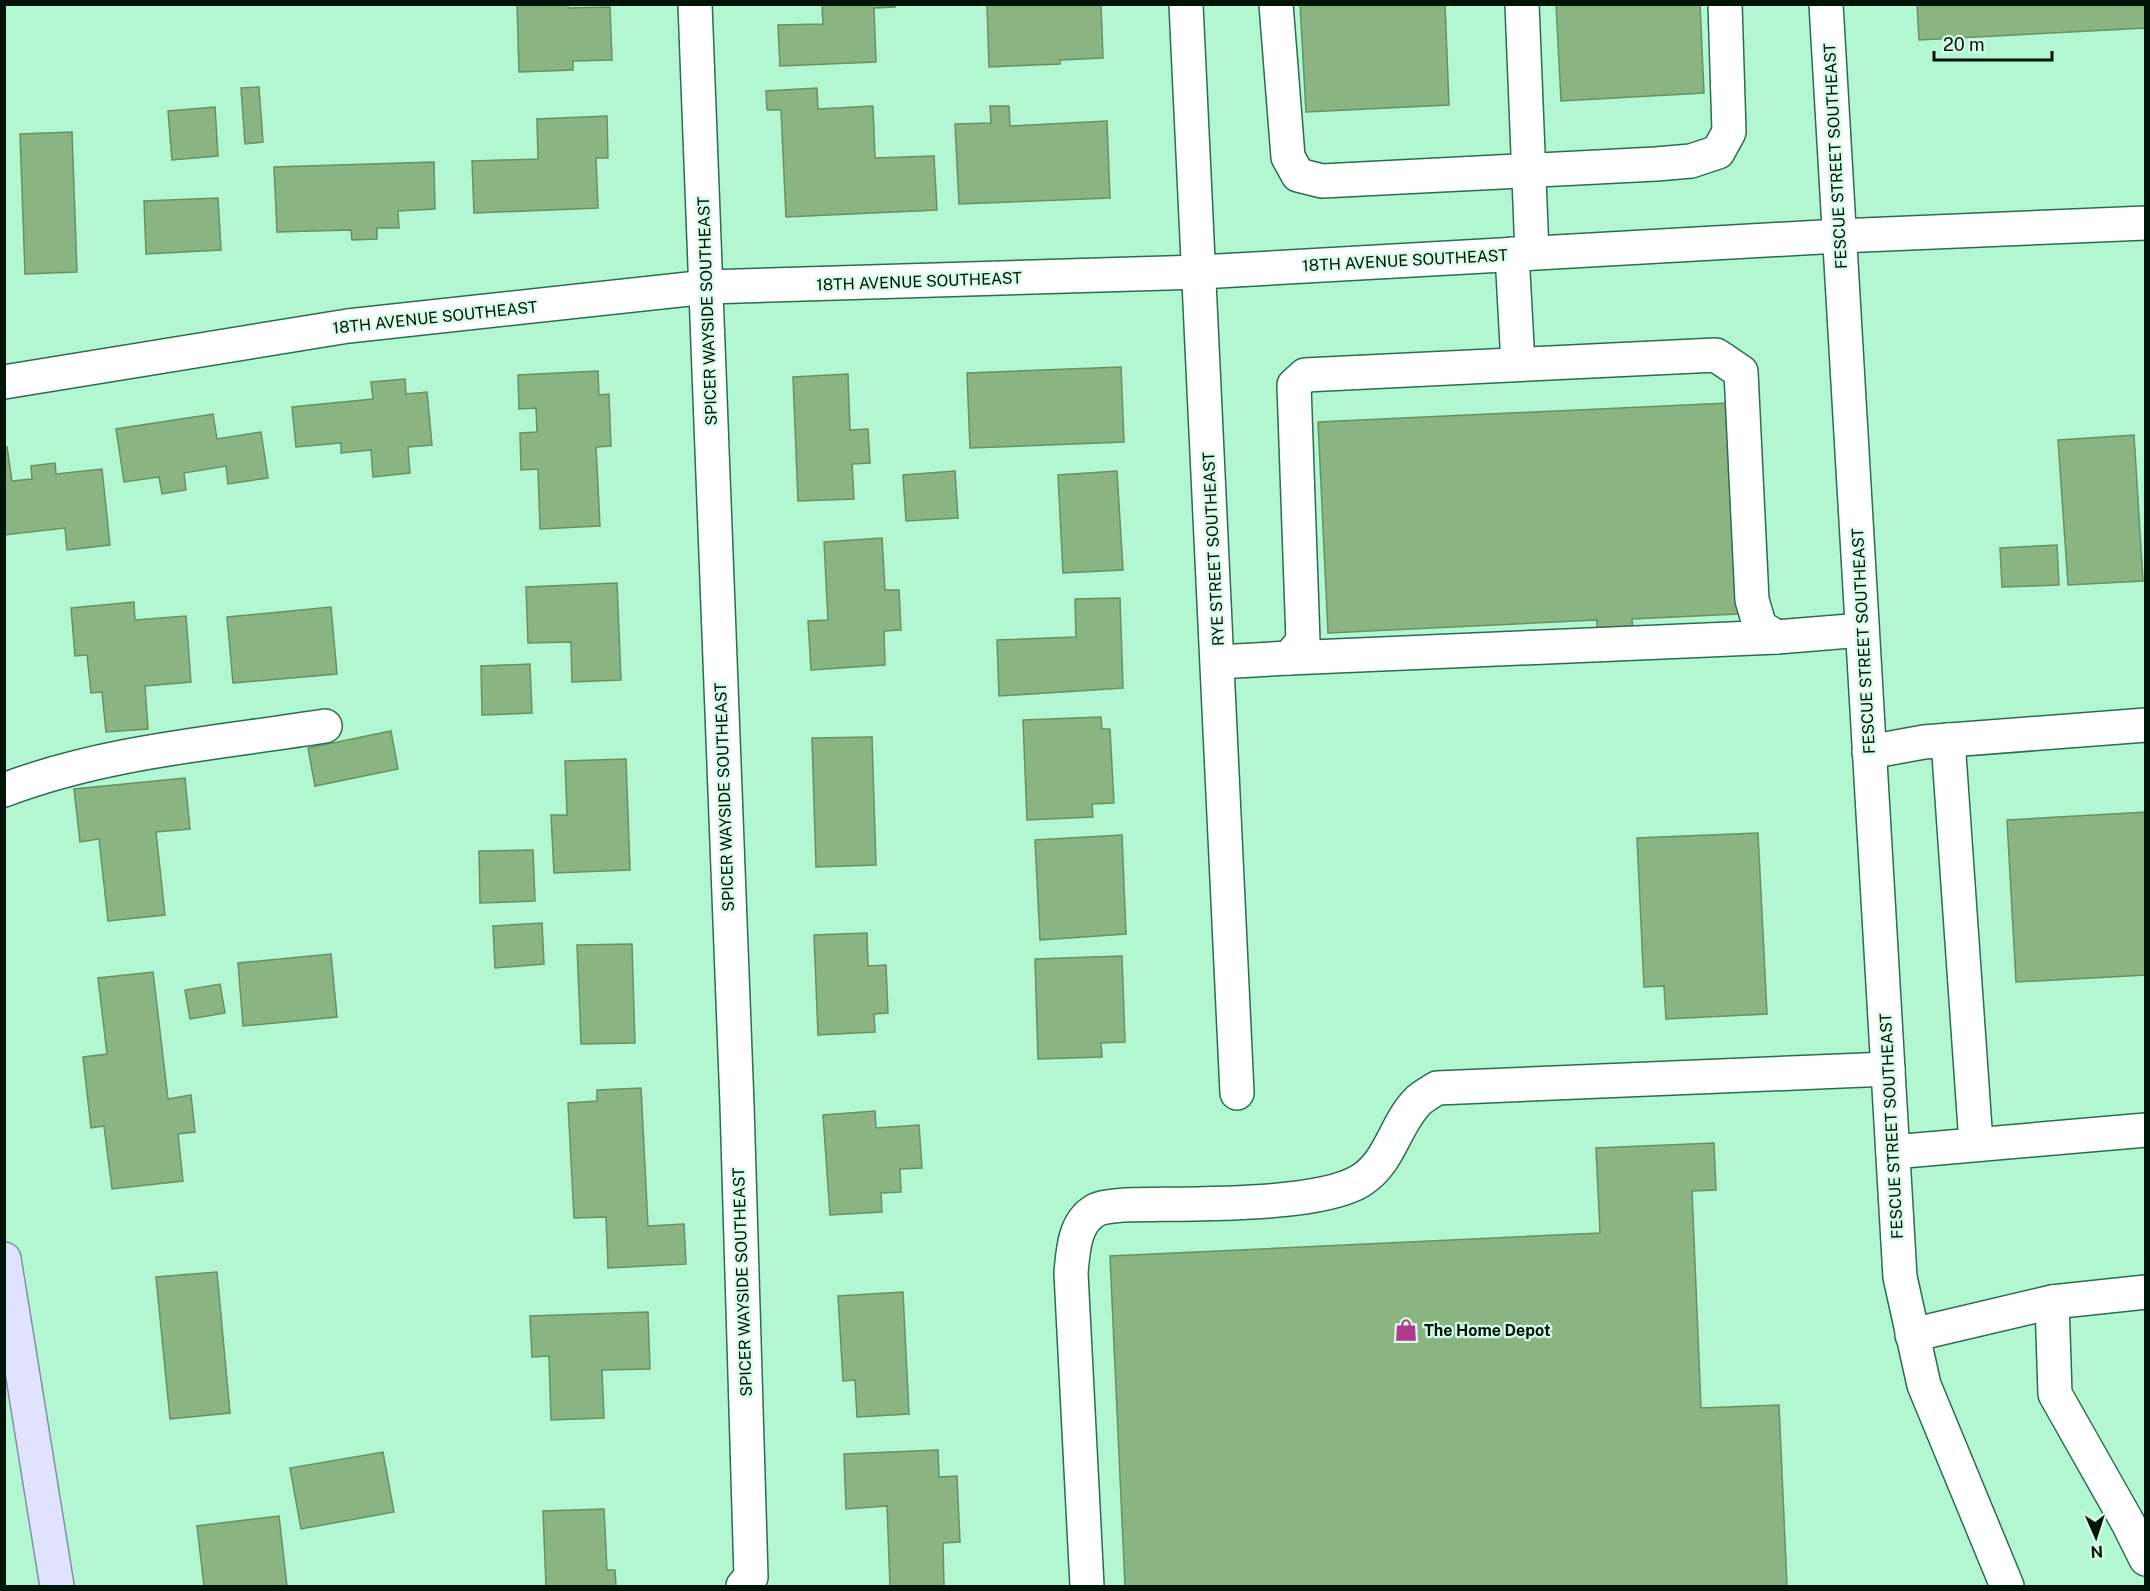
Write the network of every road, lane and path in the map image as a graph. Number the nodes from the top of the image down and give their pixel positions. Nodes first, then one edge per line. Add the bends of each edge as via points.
1 (695, 4) edge
2 (1185, 4) edge
3 (1276, 4) edge
4 (1522, 4) edge
5 (1725, 4) edge
6 (1826, 4) edge
7 (1528, 171) junction
8 (2145, 223) edge
9 (1839, 236) junction
10 (1522, 254) junction
11 (1200, 272) junction
12 (707, 287) junction
13 (1518, 364) junction
14 (4, 382) edge
15 (1862, 630) junction
16 (1777, 637) junction
17 (1289, 658) junction
18 (1218, 662) junction
19 (2145, 725) edge
20 (325, 726) dead end
21 (1948, 740) junction
22 (1869, 752) junction
23 (4, 790) edge
24 (1888, 1069) junction
25 (1237, 1093) dead end
26 (2145, 1130) edge
27 (1976, 1143) junction
28 (1893, 1152) junction
29 (4, 1259) edge
30 (2145, 1292) edge
31 (2052, 1302) junction
32 (1912, 1335) junction
33 (2145, 1559) edge
34 (57, 1587) edge
35 (743, 1587) edge
36 (1087, 1587) edge
37 (2007, 1587) edge

1 - 12 street, SPICER WAYSIDE SOUTHEAST
2 - 11 street, RYE STREET SOUTHEAST
3 - 7 street via 1284,132 1288,157 1298,175 1322,181
4 - 7 street
5 - 7 street via 1730,120 1729,132 1718,152 1691,161
6 - 9 street, FESCUE STREET SOUTHEAST
7 - 10 street
8 - 9 street, 18TH AVENUE SOUTHEAST
9 - 10 street, 18TH AVENUE SOUTHEAST
9 - 15 street, FESCUE STREET SOUTHEAST
10 - 11 street, 18TH AVENUE SOUTHEAST
10 - 13 street
11 - 12 street, 18TH AVENUE SOUTHEAST
11 - 18 street, RYE STREET SOUTHEAST
12 - 14 street, 18TH AVENUE SOUTHEAST via 348,326
12 - 35 street, SPICER WAYSIDE SOUTHEAST via 751,1577
13 - 16 street via 1716,355 1740,372 1752,600 1760,627
13 - 17 street via 1305,375 1294,385 1303,641
15 - 16 street
15 - 22 street, FESCUE STREET SOUTHEAST
16 - 17 street
17 - 18 street
18 - 25 street, RYE STREET SOUTHEAST
19 - 21 street
20 - 23 street via 108,759 40,776
21 - 22 street
21 - 27 street
22 - 24 street, FESCUE STREET SOUTHEAST
24 - 28 street, FESCUE STREET SOUTHEAST
24 - 36 street via 1437,1088 1418,1100 1385,1158 1360,1181 1338,1190 1297,1198 1124,1205 1096,1210 1081,1226 1074,1244 1071,1273
26 - 27 street
27 - 28 street
28 - 32 street, FESCUE STREET SOUTHEAST via 1900,1277
29 - 34 main road
30 - 31 street
31 - 32 street
31 - 33 street via 2055,1394
32 - 37 street, FESCUE STREET SOUTHEAST via 1924,1384

